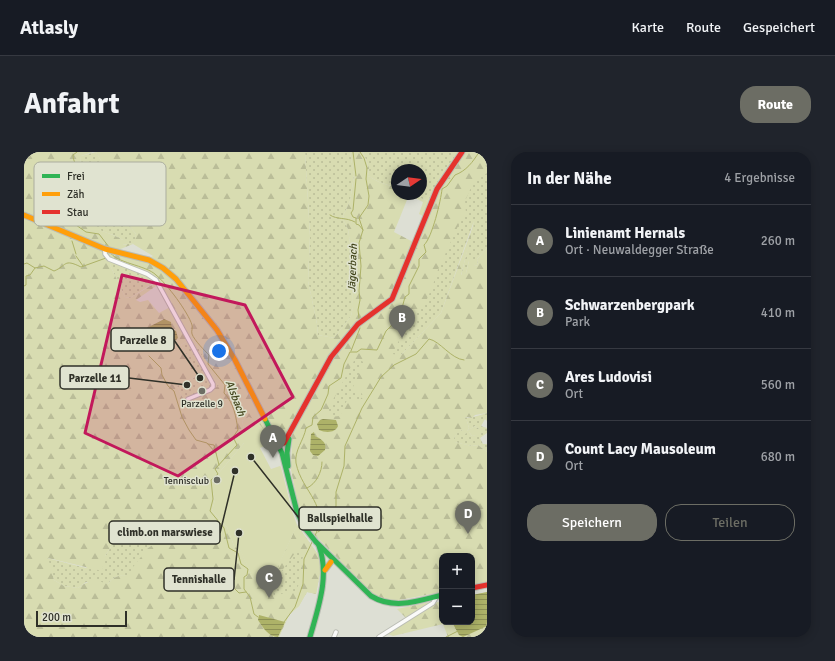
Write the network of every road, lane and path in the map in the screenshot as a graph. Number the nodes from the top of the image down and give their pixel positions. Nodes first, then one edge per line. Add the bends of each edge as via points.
1 (462, 152) edge
2 (24, 215) edge
3 (34, 219) edge
4 (51, 226) edge
5 (106, 249) junction
6 (188, 399) dead end
7 (283, 448) junction
8 (328, 559) junction
9 (487, 585) edge
10 (475, 587) edge
11 (439, 595) edge
12 (439, 596) edge
13 (336, 632) dead end
14 (310, 637) edge
15 (334, 637) edge
16 (379, 637) edge

1 - 7 main road via 437,189 392,299 360,322 324,367
2 - 3 main road
4 - 5 main road
5 - 6 street via 108,257 147,274 158,284 213,384 210,390
5 - 7 main road via 137,256 160,266 191,296 225,342 274,438
7 - 8 main road via 300,519
8 - 11 main road via 344,569 371,596 383,603 395,604
8 - 14 main road
9 - 10 main road
12 - 16 street via 433,603
13 - 15 street

